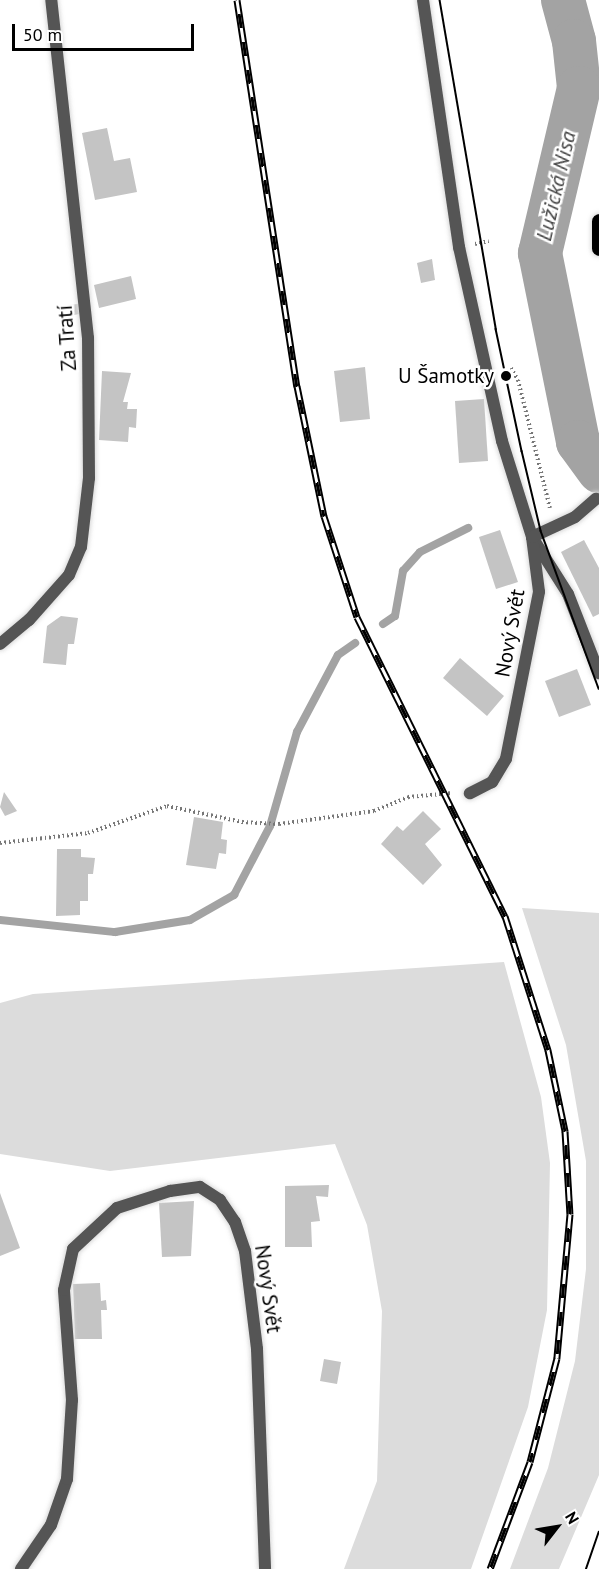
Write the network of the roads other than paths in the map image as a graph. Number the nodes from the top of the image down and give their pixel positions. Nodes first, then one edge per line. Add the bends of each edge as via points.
1 (51, 0) edge
2 (423, 0) edge
3 (599, 220) edge
4 (599, 248) edge
5 (598, 497) edge
6 (532, 537) junction
7 (0, 644) edge
8 (599, 673) edge
9 (470, 793) road end
10 (21, 1569) edge
11 (265, 1569) edge

1 - 7 street, Za Tratí via 88,338 89,478 81,548 69,575 29,621
2 - 6 street via 459,247 508,465
3 - 4 main road
5 - 6 street
6 - 8 street via 568,594
6 - 9 street, Nový Svět via 539,592 506,759 492,782
10 - 11 street, Nový Svět via 51,1525 67,1479 72,1400 64,1290 72,1250 117,1208 170,1191 200,1187 220,1200 236,1222 244,1251 257,1349

